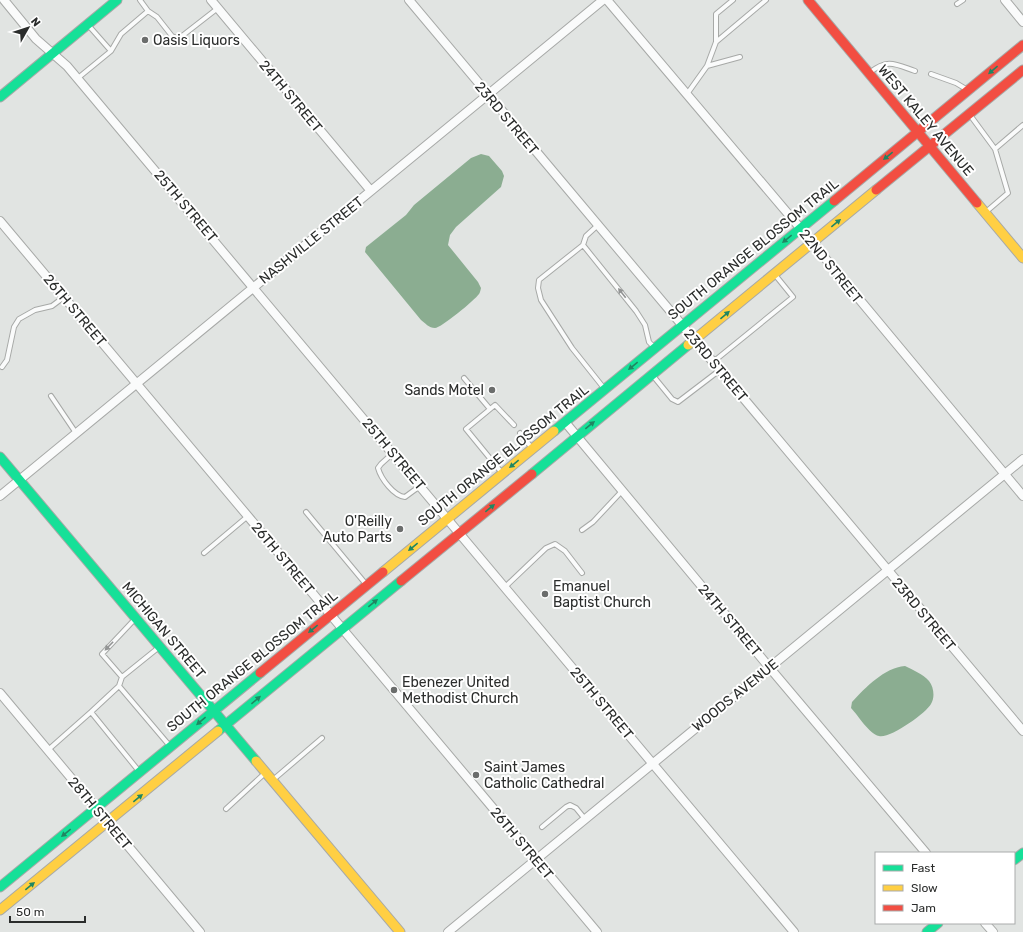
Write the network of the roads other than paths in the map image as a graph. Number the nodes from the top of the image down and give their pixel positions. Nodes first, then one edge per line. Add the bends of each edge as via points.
1 (4, 0) edge
2 (117, 0) edge
3 (140, 0) edge
4 (211, 0) edge
5 (409, 0) edge
6 (603, 0) edge
7 (607, 0) edge
8 (733, 0) edge
9 (766, 0) edge
10 (808, 0) edge
11 (963, 0) edge
12 (1005, 0) edge
13 (957, 4) dead end
14 (218, 8) junction
15 (148, 11) junction
16 (1023, 22) edge
17 (88, 24) junction
18 (716, 42) junction
19 (1023, 45) edge
20 (111, 52) junction
21 (53, 53) junction
22 (740, 57) dead end
23 (707, 66) junction
24 (915, 71) dead end
25 (869, 73) junction
26 (931, 74) dead end
27 (1021, 74) edge
28 (78, 78) junction
29 (968, 91) junction
30 (687, 94) junction
31 (488, 95) junction
32 (0, 97) edge
33 (969, 114) junction
34 (1023, 125) edge
35 (918, 132) junction
36 (930, 146) junction
37 (995, 149) junction
38 (371, 191) junction
39 (985, 213) junction
40 (0, 221) edge
41 (598, 225) junction
42 (800, 228) junction
43 (812, 243) junction
44 (583, 245) junction
45 (1023, 258) edge
46 (774, 274) junction
47 (253, 287) junction
48 (64, 297) junction
49 (682, 325) junction
50 (695, 340) junction
51 (654, 348) junction
52 (713, 362) junction
53 (2, 366) dead end
54 (720, 370) junction
55 (652, 375) junction
56 (464, 378) dead end
57 (136, 384) junction
58 (604, 390) junction
59 (51, 396) dead end
60 (490, 409) junction
61 (566, 422) junction
62 (514, 425) dead end
63 (76, 433) junction
64 (520, 433) dead end
65 (577, 436) junction
66 (533, 448) junction
67 (393, 453) junction
68 (0, 457) edge
69 (1023, 459) edge
70 (502, 474) junction
71 (1005, 474) junction
72 (20, 480) junction
73 (420, 485) junction
74 (623, 491) junction
75 (0, 496) edge
76 (1023, 496) edge
77 (306, 512) dead end
78 (248, 516) junction
79 (448, 518) junction
80 (582, 530) dead end
81 (460, 532) junction
82 (204, 553) dead end
83 (887, 570) junction
84 (582, 573) dead end
85 (367, 585) junction
86 (505, 587) junction
87 (331, 614) junction
88 (136, 618) junction
89 (342, 628) junction
90 (160, 646) junction
91 (769, 667) junction
92 (122, 677) junction
93 (119, 686) junction
94 (0, 693) edge
95 (214, 710) junction
96 (91, 712) junction
97 (226, 725) junction
98 (1023, 731) edge
99 (322, 738) dead end
100 (170, 747) junction
101 (48, 750) junction
102 (652, 763) junction
103 (140, 772) junction
104 (266, 772) junction
105 (272, 780) junction
106 (96, 808) junction
107 (226, 809) dead end
108 (585, 819) junction
109 (108, 822) junction
110 (542, 827) dead end
111 (925, 852) edge
112 (1023, 853) edge
113 (1015, 859) edge
114 (536, 860) junction
115 (0, 887) edge
116 (0, 910) edge
117 (937, 924) edge
118 (986, 924) edge
119 (200, 932) edge
120 (400, 932) edge
121 (448, 932) edge
122 (597, 932) edge
123 (794, 932) edge
124 (926, 932) edge
125 (993, 932) edge

1 - 21 street, 25TH STREET via 36,39
2 - 17 main road
3 - 15 lane
4 - 14 street, 24TH STREET
5 - 31 street, 23RD STREET
6 - 31 street, NASHVILLE STREET
7 - 30 street, 22ND STREET
8 - 18 lane via 716,14
9 - 18 lane
10 - 25 main road, WEST KALEY AVENUE
11 - 13 lane
12 - 16 street
14 - 15 lane via 177,38
14 - 38 street, 24TH STREET
15 - 20 lane via 121,34
17 - 20 lane
17 - 21 main road
18 - 23 lane
19 -> 29 main road, SOUTH ORANGE BLOSSOM TRAIL
20 - 28 lane
21 - 28 street, 25TH STREET
21 - 32 main road
22 - 23 lane
23 - 30 lane
24 - 25 lane via 885,64
25 - 35 main road, WEST KALEY AVENUE
26 - 29 lane via 956,83
27 - 33 main road
28 - 47 street, 25TH STREET
29 - 35 main road, SOUTH ORANGE BLOSSOM TRAIL
30 - 42 street, 22ND STREET
31 - 38 street, NASHVILLE STREET
31 - 41 street, 23RD STREET
33 - 36 main road
33 - 37 lane
34 - 37 lane
35 - 36 main road, WEST KALEY AVENUE
35 -> 42 main road, SOUTH ORANGE BLOSSOM TRAIL
36 - 39 main road, WEST KALEY AVENUE
43 -> 36 main road
37 - 39 lane via 1008,193
38 - 47 street, NASHVILLE STREET
39 - 45 main road, WEST KALEY AVENUE
40 - 48 street, 26TH STREET
41 - 44 lane via 586,236
41 - 49 street, 23RD STREET
42 - 43 street, 22ND STREET
42 -> 49 main road, SOUTH ORANGE BLOSSOM TRAIL
43 - 46 main road
43 - 71 street, 22ND STREET
51 -> 44 lane via 636,311
44 - 58 lane via 539,280 538,288 541,300 568,342
50 -> 46 main road
46 - 52 lane via 793,297
47 - 57 street, NASHVILLE STREET
47 - 67 street, 25TH STREET
48 - 53 lane via 52,306 34,310 19,319 14,327 8,360
48 - 57 street, 26TH STREET
49 - 50 street, 23RD STREET
49 - 51 main road, SOUTH ORANGE BLOSSOM TRAIL
50 - 52 street, 23RD STREET
50 - 55 main road
51 -> 58 main road, SOUTH ORANGE BLOSSOM TRAIL
52 - 54 street, 23RD STREET
54 - 55 lane via 678,402 672,399
54 - 83 street, 23RD STREET
65 -> 55 main road
56 - 60 lane
57 - 63 street, NASHVILLE STREET
57 - 78 street, 26TH STREET
58 - 61 main road, SOUTH ORANGE BLOSSOM TRAIL
59 - 63 lane
60 - 62 lane via 495,404
60 - 70 lane via 466,429
61 - 65 street, 24TH STREET
61 - 66 main road, SOUTH ORANGE BLOSSOM TRAIL
63 - 72 street, NASHVILLE STREET
64 - 66 lane
65 - 74 street, 24TH STREET
81 -> 65 main road
66 -> 70 main road, SOUTH ORANGE BLOSSOM TRAIL
67 - 73 street, 25TH STREET
67 - 73 lane via 378,468 380,475 400,496 408,496
68 - 72 main road, MICHIGAN STREET
69 - 71 street, WOODS AVENUE
70 - 79 main road, SOUTH ORANGE BLOSSOM TRAIL
71 - 76 street, 22ND STREET
71 - 83 street, WOODS AVENUE
72 - 75 street, NASHVILLE STREET
72 - 88 main road, MICHIGAN STREET
73 - 79 street, 25TH STREET
74 - 80 lane
74 - 91 street, 24TH STREET
77 - 85 lane
78 - 82 lane
78 - 87 street, 26TH STREET
79 - 81 street, 25TH STREET
79 -> 85 main road, SOUTH ORANGE BLOSSOM TRAIL
81 - 86 street, 25TH STREET
89 -> 81 main road
83 - 91 street, WOODS AVENUE
83 - 98 street, 23RD STREET
84 - 86 lane via 565,551 555,544 546,548
85 - 87 main road, SOUTH ORANGE BLOSSOM TRAIL
86 - 102 street, 25TH STREET
87 - 89 street, 26TH STREET
87 -> 95 main road, SOUTH ORANGE BLOSSOM TRAIL
88 - 90 main road, MICHIGAN STREET
88 -> 92 lane via 102,654
97 -> 89 main road
89 - 114 street, 26TH STREET
90 - 92 lane
90 - 95 main road, MICHIGAN STREET
91 - 102 street, WOODS AVENUE
91 - 111 street, 24TH STREET
92 - 93 lane
93 - 96 lane
93 - 100 lane
94 - 101 street, 28TH STREET
95 - 97 main road, MICHIGAN STREET
95 -> 100 main road, SOUTH ORANGE BLOSSOM TRAIL
96 - 101 lane
96 - 103 lane
97 - 104 main road, MICHIGAN STREET
109 -> 97 main road
99 - 105 lane
100 - 103 main road, SOUTH ORANGE BLOSSOM TRAIL
101 - 106 street, 28TH STREET
102 - 108 street, WOODS AVENUE
102 - 123 street, 25TH STREET
103 - 106 main road, SOUTH ORANGE BLOSSOM TRAIL
104 - 105 main road, MICHIGAN STREET
104 - 107 lane
105 - 120 main road, MICHIGAN STREET
106 - 109 street, 28TH STREET
106 -> 115 main road, SOUTH ORANGE BLOSSOM TRAIL
108 - 110 lane via 570,805
108 - 114 street, WOODS AVENUE
116 -> 109 main road
109 - 119 street, 28TH STREET
112 - 113 main road
114 - 121 street, WOODS AVENUE
114 - 122 street, 26TH STREET
117 - 124 main road
118 - 125 street

